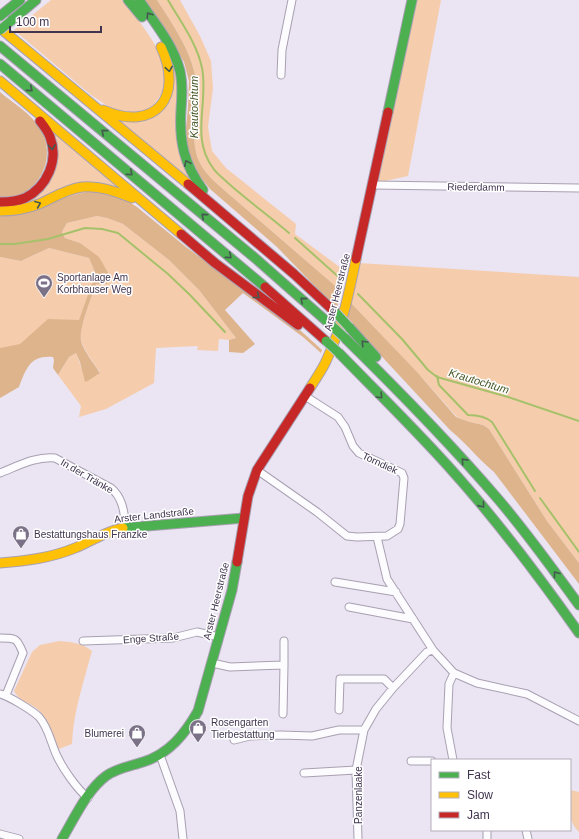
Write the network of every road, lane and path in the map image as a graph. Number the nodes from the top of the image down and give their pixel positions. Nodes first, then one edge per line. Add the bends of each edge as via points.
1 (20, 0) edge
2 (36, 0) edge
3 (128, 0) edge
4 (139, 0) edge
5 (292, 0) edge
6 (412, 0) edge
7 (2, 15) edge
8 (0, 29) edge
9 (0, 46) edge
10 (0, 64) edge
11 (281, 75) dead end
12 (0, 81) edge
13 (25, 102) junction
14 (94, 107) junction
15 (373, 185) junction
16 (579, 188) edge
17 (0, 202) edge
18 (216, 207) junction
19 (150, 208) junction
20 (0, 210) edge
21 (326, 341) junction
22 (392, 384) junction
23 (305, 396) junction
24 (257, 470) junction
25 (0, 473) edge
26 (244, 518) junction
27 (126, 527) junction
28 (377, 537) junction
29 (0, 563) edge
30 (335, 582) dead end
31 (396, 592) junction
32 (579, 605) edge
33 (349, 607) dead end
34 (413, 619) junction
35 (579, 633) edge
36 (219, 637) junction
37 (0, 638) edge
38 (83, 641) dead end
39 (284, 641) dead end
40 (433, 650) junction
41 (212, 663) junction
42 (284, 665) junction
43 (454, 672) junction
44 (393, 688) junction
45 (3, 694) edge
46 (339, 710) dead end
47 (283, 714) dead end
48 (579, 721) edge
49 (364, 730) junction
50 (234, 740) dead end
51 (160, 755) junction
52 (453, 759) edge
53 (411, 760) dead end
54 (431, 762) edge
55 (356, 770) junction
56 (304, 773) dead end
57 (88, 798) junction
58 (0, 834) edge
59 (19, 839) edge
60 (62, 839) edge
61 (182, 839) edge
62 (358, 839) edge

1 - 7 main road
2 - 8 main road, bridge
3 -> 14 main road via 164,52 170,71 168,92 160,106 140,117 127,118
18 -> 4 main road via 195,179 183,153 180,127 183,90 177,59
5 - 11 street via 282,50
6 - 15 main road, Arster Heerstraße
8 - 14 main road
22 -> 9 main road, bridge via 332,326 255,258
10 -> 21 main road
12 - 13 main road
13 -> 17 main road via 47,131 53,149 52,165 41,187 32,194 19,201
13 - 19 main road
14 - 18 main road
15 - 16 street, Riederdamm
15 - 23 main road, Arster Heerstraße via 344,315 327,360
22 -> 18 main road, bridge via 374,355 336,313
20 -> 19 main road via 25,209 74,189 89,187 118,191
19 -> 21 main road via 271,306
21 -> 35 main road, bridge via 428,444 478,500 555,598
32 -> 22 main road via 490,490
23 - 24 main road, Arster Heerstraße
23 - 28 street, Torndiek via 338,417 359,453 402,473 404,478 400,524 393,533
24 - 26 main road, Arster Heerstraße
24 - 28 street via 342,533 350,536
25 - 27 street, In der Tränke via 37,459 55,458 117,492
26 - 27 main road, Arster Landstraße
26 - 36 main road, Arster Heerstraße via 232,590
27 - 29 main road, Arster Landstraße via 112,530 58,554 36,560
28 - 31 street via 387,579
30 - 31 street
31 - 34 street
33 - 34 street
34 - 40 street
36 - 38 street, Enge Straße via 197,632 173,638
36 - 41 main road, Arster Heerstraße
37 - 45 street via 17,640 23,653
39 - 42 street
40 - 43 street
40 - 44 street, Panzenlaake via 427,652
41 - 42 street via 230,667
41 - 51 main road, Arster Heerstraße via 192,722
42 - 47 street
43 - 48 street via 477,683 527,694
43 - 52 street via 449,684 447,728
44 - 46 street via 384,679 340,675
44 - 49 street, Panzenlaake via 376,709
45 - 57 street via 39,716 46,726 60,761
49 - 50 street via 339,730 312,736 250,736
49 - 55 street, Panzenlaake
51 - 57 main road, Arster Heerstraße via 105,776
51 - 61 street via 180,811
53 - 54 street
55 - 56 street
55 - 62 street, Panzenlaake
57 - 60 main road, Arster Heerstraße
58 - 59 street

